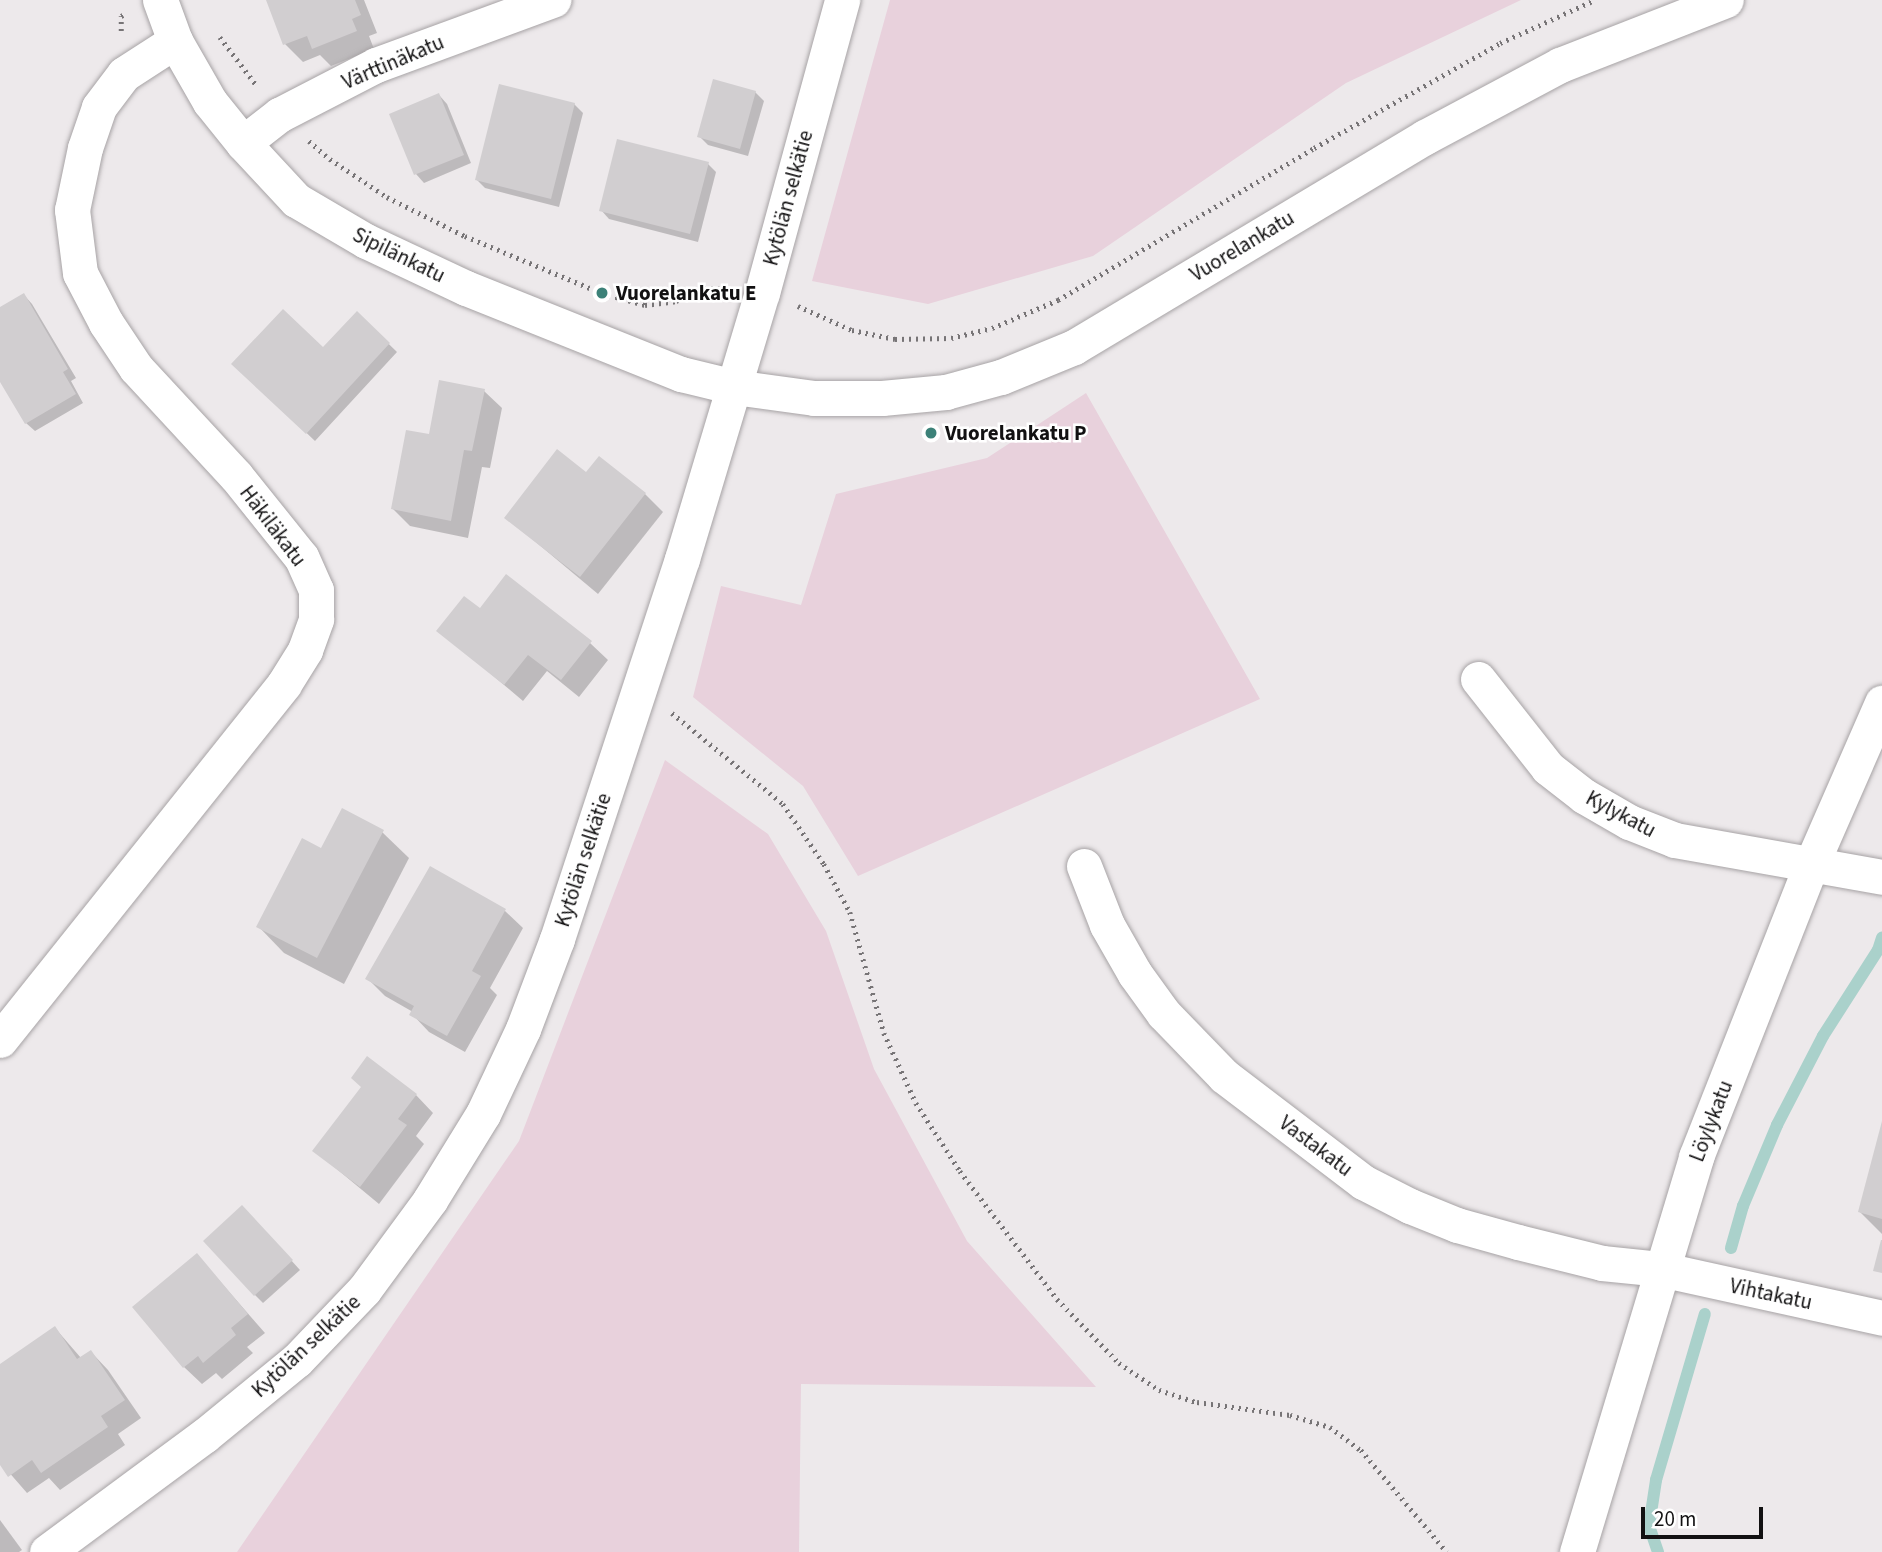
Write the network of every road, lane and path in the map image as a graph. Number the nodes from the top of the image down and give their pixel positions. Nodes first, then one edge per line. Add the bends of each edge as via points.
1 (160, 0) edge
2 (553, 0) edge
3 (842, 0) edge
4 (1595, 0) edge
5 (1726, 0) edge
6 (218, 35) dead end
7 (175, 41) junction
8 (279, 115) junction
9 (243, 143) junction
10 (762, 293) junction
11 (734, 387) junction
12 (1478, 679) dead end
13 (638, 692) junction
14 (1882, 703) edge
15 (1812, 863) junction
16 (1084, 866) dead end
17 (1882, 877) edge
18 (0, 1040) edge
19 (1660, 1269) junction
20 (1882, 1318) edge
21 (47, 1552) edge
22 (1447, 1552) edge
23 (1577, 1552) edge

1 - 7 street, Sipilänkatu
2 - 8 street, Värttinäkatu via 376,65
3 - 10 street, Kytölän selkätie
4 - 10 path via 1500,43 1058,300 992,328 951,338 895,339 852,330
5 - 11 street, Vuorelankatu via 1560,65 1425,137 1074,347 1001,377 946,392 882,398 814,398
6 - 8 path
7 - 9 street, Sipilänkatu via 210,102
7 - 18 street, Häkiläkatu via 124,74 99,107 72,210 80,273 136,368 236,476 301,557 316,590 316,620 305,650 284,684
8 - 9 street, Värttinäkatu
8 - 10 path via 330,159 387,197 465,236 602,293 645,305 676,300 704,288
9 - 11 street, Sipilänkatu via 296,200 366,241 582,337 681,374
10 - 11 street, Kytölän selkätie
11 - 13 street, Kytölän selkätie
12 - 15 street, Kylykatu via 1548,768 1629,822 1675,840
13 - 21 street, Kytölän selkätie via 523,1029 483,1114 430,1200 364,1290 297,1360 204,1436
13 - 22 path via 662,705 783,804 850,912 884,1033 916,1103 960,1171 1057,1298 1119,1363 1159,1390 1197,1402 1290,1415 1330,1426 1361,1450
14 - 15 street, Löylykatu
15 - 17 street, Kylykatu
15 - 19 street, Löylykatu via 1696,1157
16 - 19 street, Vastakatu via 1107,925 1164,1014 1224,1076 1363,1182 1457,1224 1602,1263
19 - 20 street, Vihtakatu
19 - 23 street, Löylykatu

